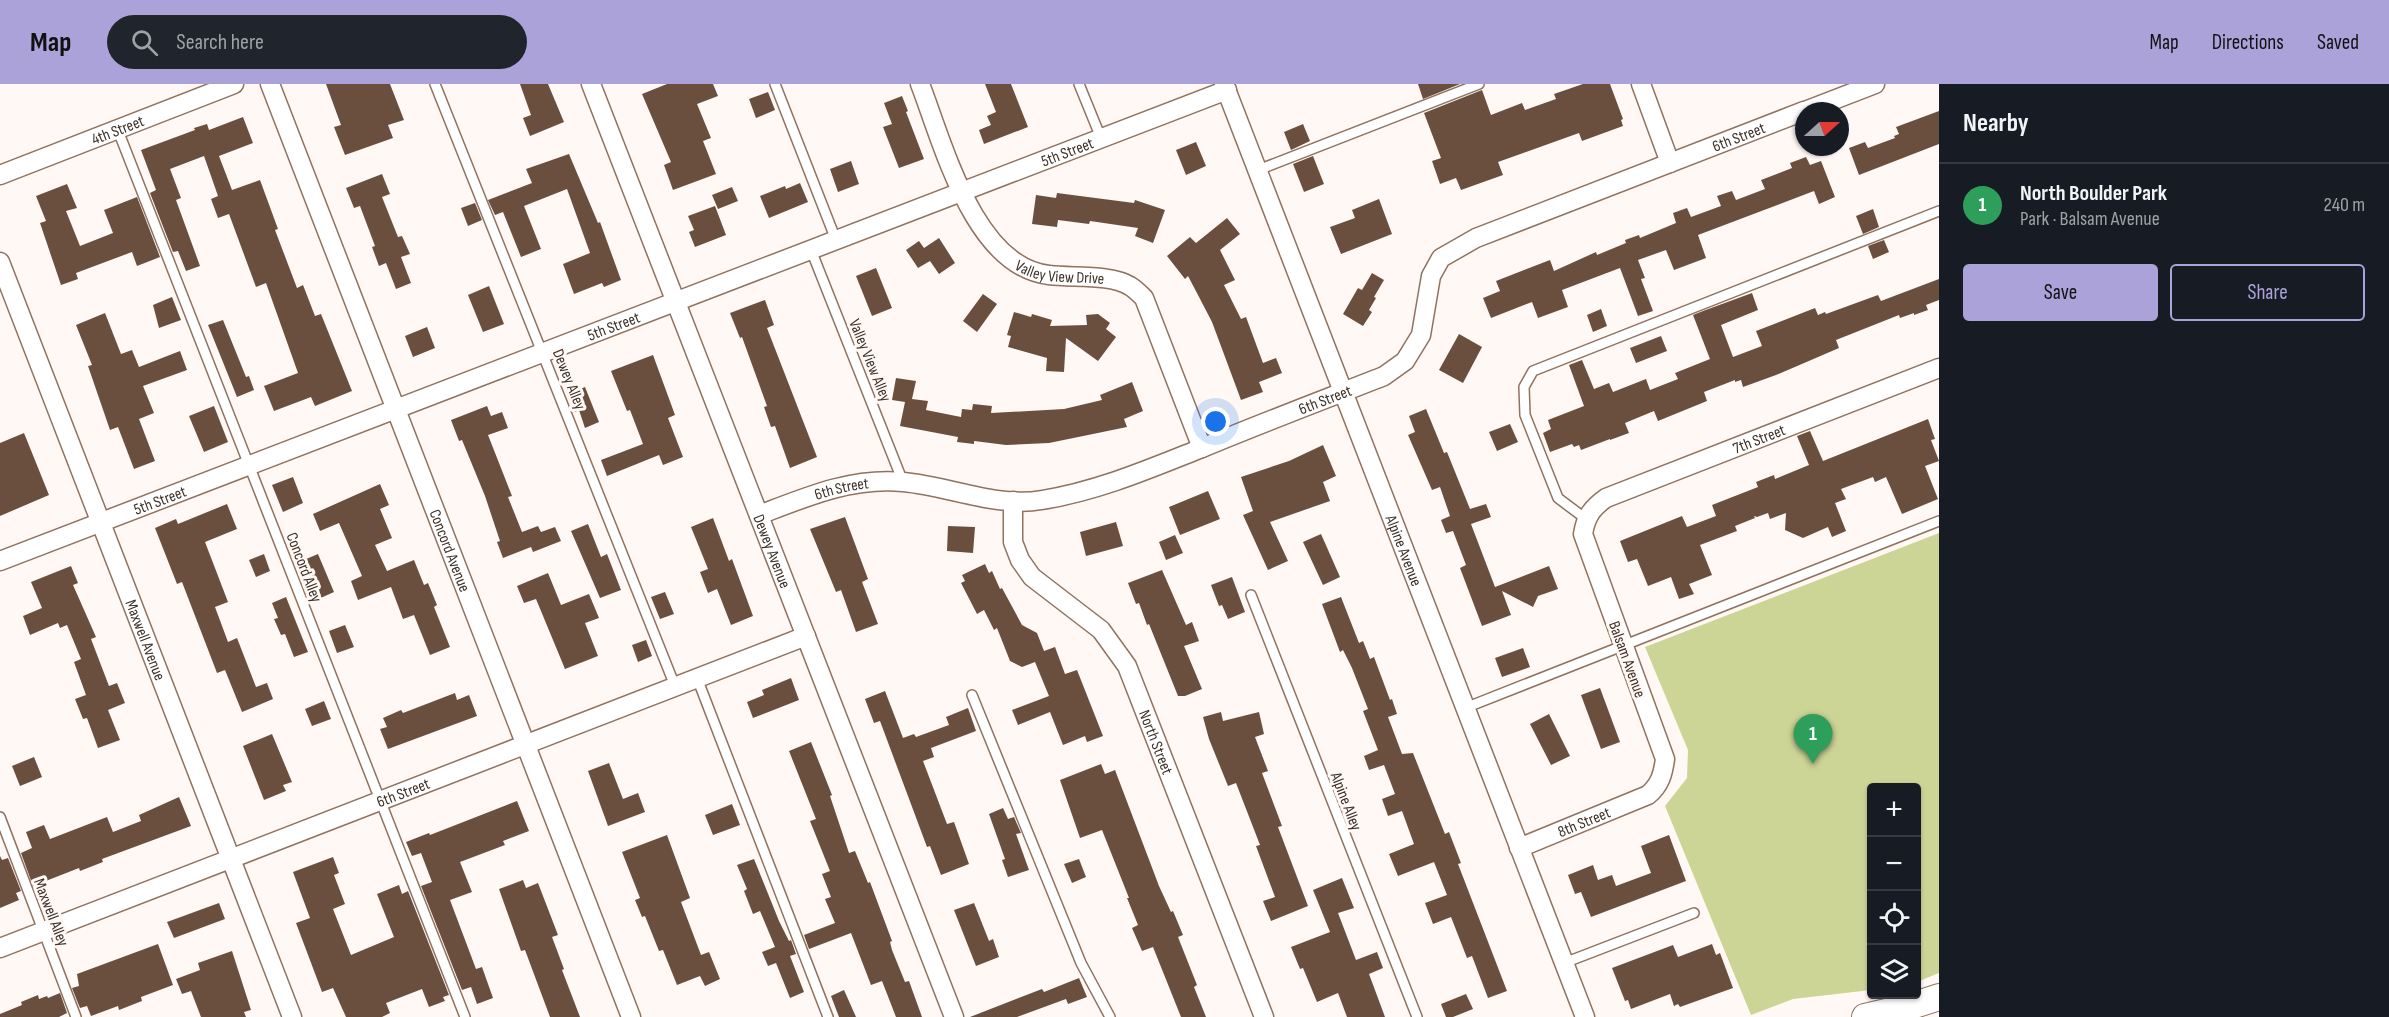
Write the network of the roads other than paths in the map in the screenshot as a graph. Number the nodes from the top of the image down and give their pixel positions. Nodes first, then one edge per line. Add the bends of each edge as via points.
1 (234, 84) edge
2 (270, 84) edge
3 (435, 84) edge
4 (591, 84) edge
5 (775, 84) edge
6 (920, 84) edge
7 (1079, 84) edge
8 (1479, 84) edge
9 (1641, 84) edge
10 (1875, 84) edge
11 (1225, 87) edge
12 (1828, 102) edge
13 (1795, 114) edge
14 (117, 128) junction
15 (1101, 138) junction
16 (1670, 163) junction
17 (1258, 170) junction
18 (0, 175) edge
19 (962, 192) junction
20 (1939, 211) edge
21 (836, 240) junction
22 (811, 250) junction
23 (0, 262) edge
24 (675, 302) junction
25 (544, 352) junction
26 (1939, 368) edge
27 (1343, 392) junction
28 (396, 409) junction
29 (1202, 448) junction
30 (249, 466) junction
31 (903, 482) junction
32 (1013, 501) junction
33 (759, 515) junction
34 (1586, 519) junction
35 (1939, 521) edge
36 (102, 522) junction
37 (0, 561) edge
38 (1251, 595) dead end
39 (806, 636) junction
40 (1623, 645) junction
41 (697, 678) junction
42 (675, 686) junction
43 (972, 695) dead end
44 (1465, 708) junction
45 (525, 745) junction
46 (1648, 795) joint
47 (380, 801) junction
48 (0, 818) edge
49 (1519, 848) junction
50 (230, 859) junction
51 (1694, 913) dead end
52 (44, 931) junction
53 (0, 948) edge
54 (1564, 963) junction
55 (1939, 997) edge
56 (76, 1017) edge
57 (292, 1017) edge
58 (465, 1017) edge
59 (631, 1017) edge
60 (828, 1017) edge
61 (954, 1017) edge
62 (1110, 1017) edge
63 (1264, 1017) edge
64 (1417, 1017) edge
65 (1584, 1017) edge
66 (1865, 1017) edge

1 - 14 street, 4th Street
2 - 28 street, Concord Avenue
3 - 25 lane, Dewey Alley
4 - 24 street, Dewey Avenue
5 - 21 lane
6 - 19 street, Valley View Drive
7 - 15 lane
8 - 17 lane
9 - 16 street
10 - 12 street, 6th Street
11 - 15 street, 5th Street
11 - 17 street, Alpine Avenue
13 - 16 street, 6th Street
14 - 18 street, 4th Street
14 - 30 lane, Concord Alley
15 - 19 street, 5th Street
16 - 27 street, 6th Street via 1476,238 1442,258 1431,276 1420,335 1405,361 1384,376
17 - 27 street, Alpine Avenue
19 - 21 street, 5th Street
19 - 29 street, Valley View Drive via 997,248 1019,266 1044,275 1115,279 1144,298
20 - 34 lane via 1533,371 1524,387 1526,415 1558,498
21 - 22 street, 5th Street
22 - 24 street, 5th Street
22 - 31 lane, Valley View Alley
23 - 36 street, Maxwell Avenue
24 - 25 street, 5th Street
24 - 33 street, Dewey Avenue
25 - 28 street, 5th Street
25 - 42 lane, Dewey Alley
26 - 34 street, 7th Street via 1606,498
27 - 29 street, 6th Street
27 - 44 street, Alpine Avenue
28 - 30 street, 5th Street
28 - 45 street, Concord Avenue
29 - 32 street, 6th Street via 1093,489 1040,501
30 - 36 street, 5th Street
30 - 47 lane, Concord Alley
31 - 32 street, 6th Street
31 - 33 street, 6th Street via 866,482 830,488
32 - 63 street, North Street via 1013,542 1020,560 1032,577 1101,630 1127,666
33 - 39 street, Dewey Avenue
34 - 40 street, Balsam Avenue via 1583,534
35 - 40 lane
36 - 37 street, 5th Street
36 - 50 street, Maxwell Avenue
38 - 64 lane, Alpine Alley
39 - 41 street, 6th Street
39 - 61 street, Dewey Avenue
40 - 44 lane
40 - 46 street, Balsam Avenue via 1665,759 1663,774
41 - 42 street, 6th Street
41 - 60 lane
42 - 45 street, 6th Street
43 - 62 lane via 1081,963
44 - 49 street, Alpine Avenue
45 - 47 street, 6th Street
45 - 59 street, Concord Avenue
46 - 49 street, 8th Street
47 - 50 street, 6th Street
47 - 58 lane, Concord Alley
48 - 52 lane, Maxwell Alley
49 - 54 street, Alpine Avenue
50 - 52 street, 6th Street
50 - 57 street, Maxwell Avenue
51 - 54 lane
52 - 53 street, 6th Street
52 - 56 lane, Maxwell Alley
54 - 65 street, Alpine Avenue
55 - 66 street

